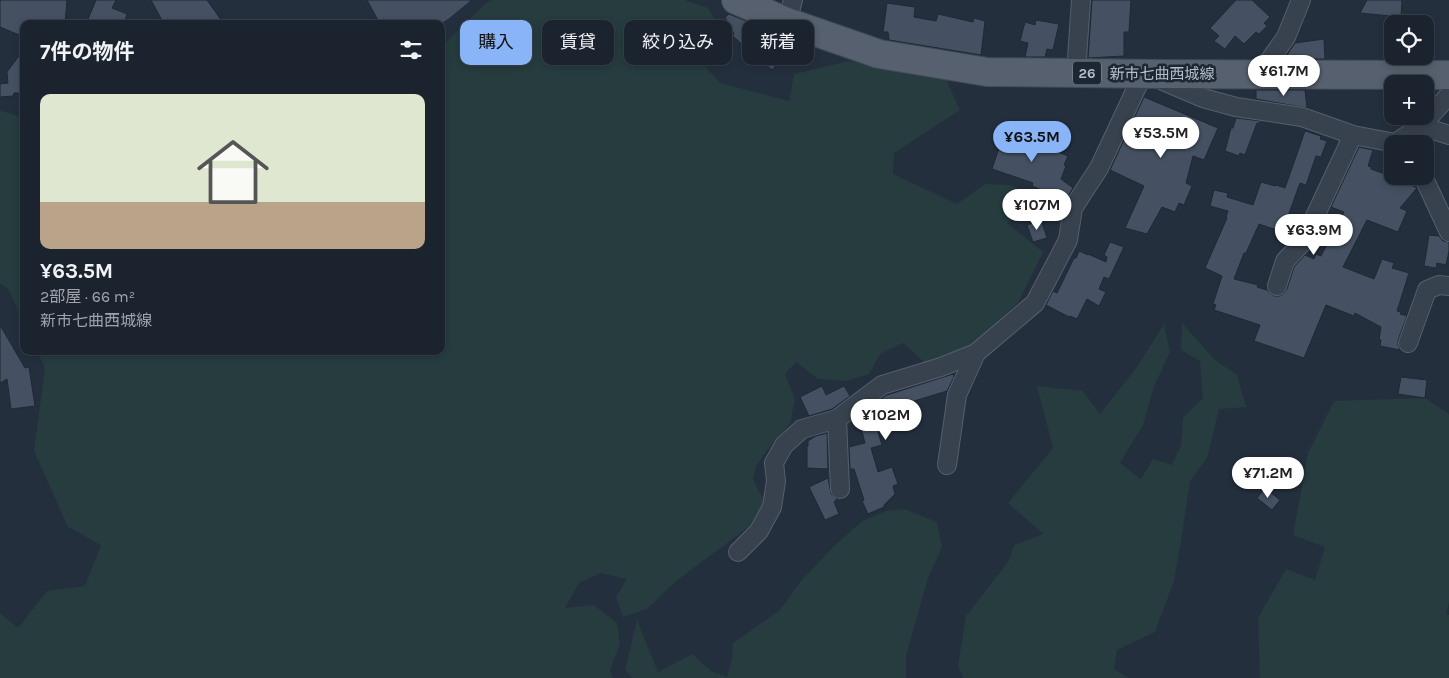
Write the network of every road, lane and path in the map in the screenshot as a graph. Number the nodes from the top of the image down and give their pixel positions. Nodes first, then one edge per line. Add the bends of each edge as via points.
1 (736, 0) edge
2 (1081, 0) edge
3 (1301, 0) edge
4 (790, 11) edge
5 (1076, 73) junction
6 (1151, 74) junction
7 (1260, 74) junction
8 (1449, 75) edge
9 (1449, 96) edge
10 (1421, 126) junction
11 (1353, 135) junction
12 (1408, 135) edge
13 (1449, 135) edge
14 (1384, 142) edge
15 (1427, 185) edge
16 (1449, 232) edge
17 (1277, 286) dead end
18 (1449, 286) edge
19 (1408, 343) dead end
20 (976, 352) junction
21 (837, 419) junction
22 (946, 465) dead end
23 (840, 489) dead end
24 (738, 552) dead end

1 - 4 main road, 新市七曲西城線 / 26
2 - 5 street
3 - 7 street via 1286,37
4 - 5 main road, 新市七曲西城線 / 26 via 879,54 987,72
5 - 6 main road, 新市七曲西城線 / 26
6 - 7 main road, 新市七曲西城線 / 26
6 - 11 street via 1203,98 1236,107 1302,117
6 - 20 street via 1073,208 1068,240 1035,303
7 - 8 main road, 新市七曲西城線 / 26
9 - 10 street
10 - 12 street
10 - 13 street
11 - 14 street
11 - 17 street via 1304,242 1285,261
15 - 16 street
18 - 19 street via 1439,285 1427,290
20 - 21 street via 941,367 882,385
20 - 22 street via 957,395
21 - 23 street
21 - 24 street via 802,429 784,445 774,463 776,481 772,507 759,531

